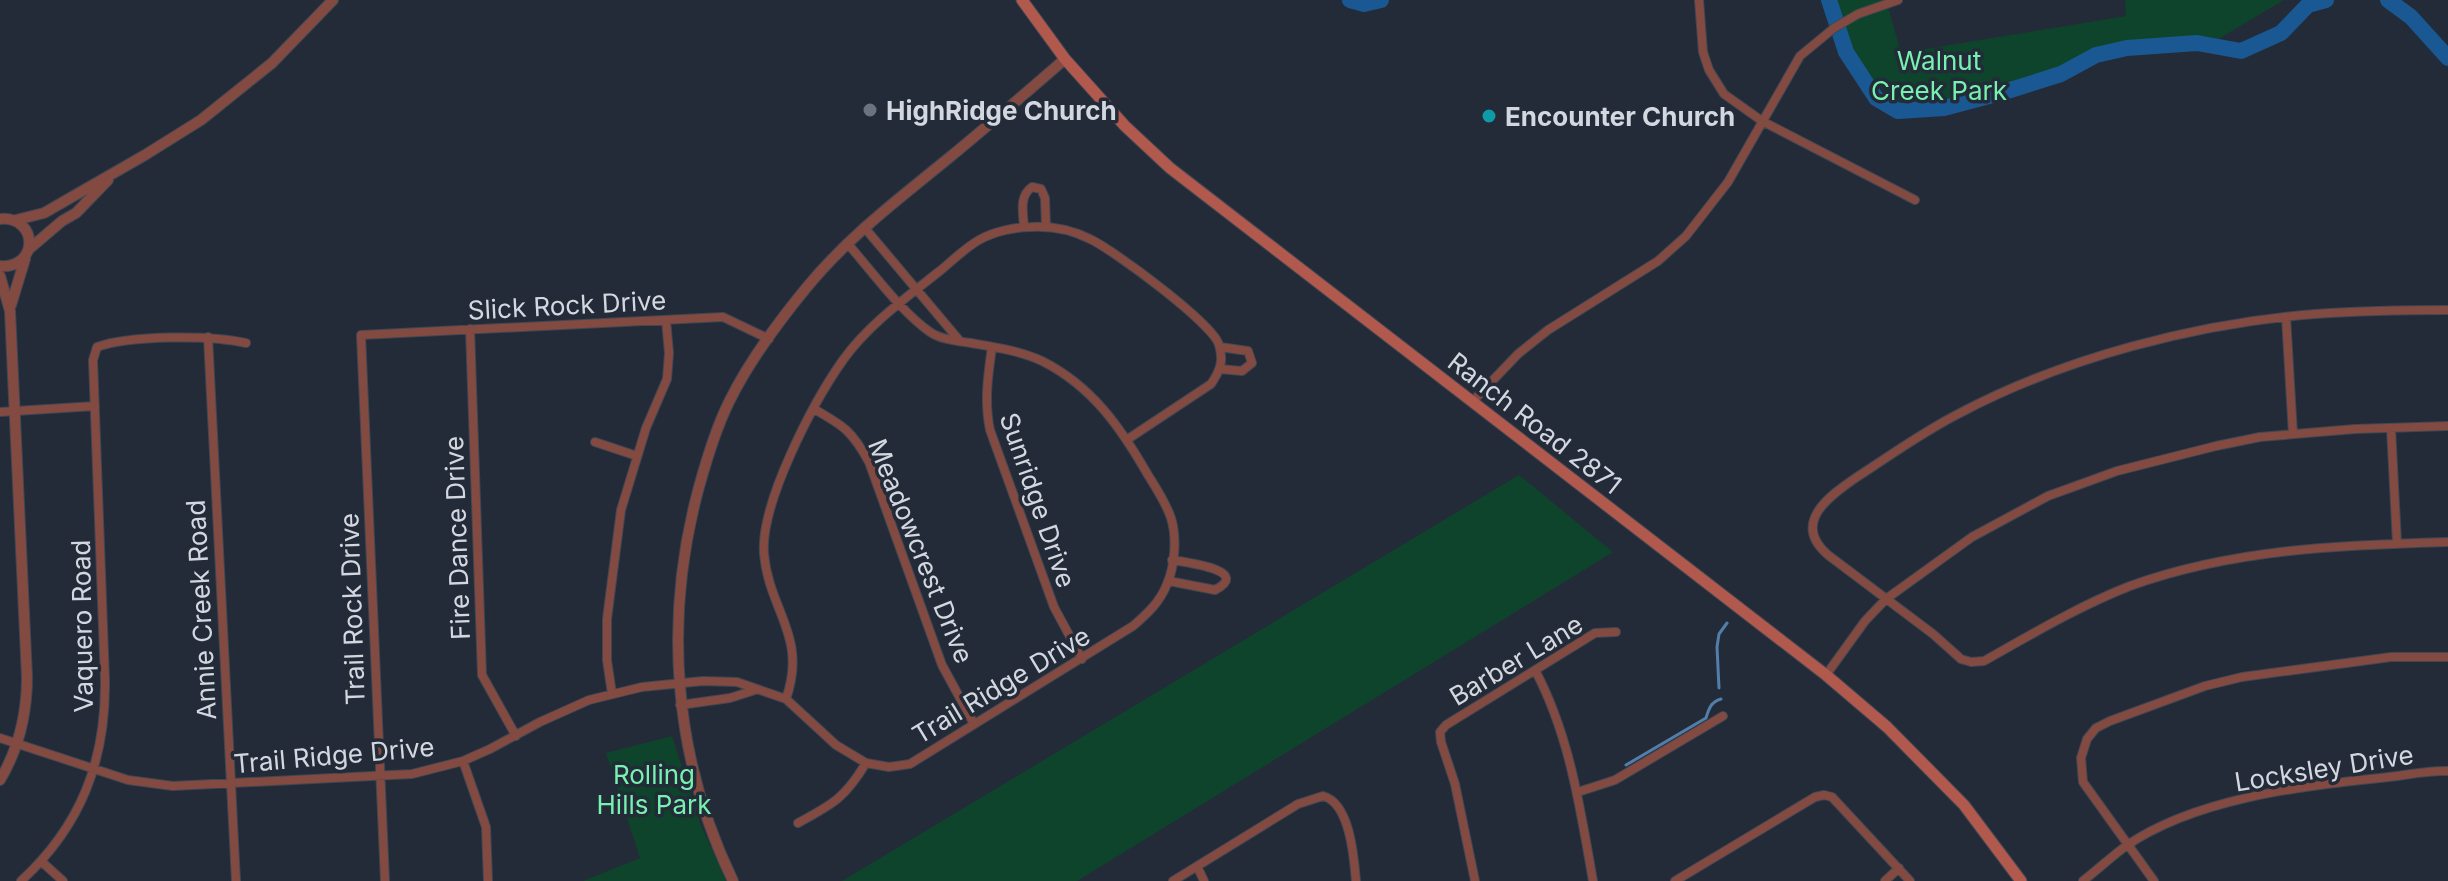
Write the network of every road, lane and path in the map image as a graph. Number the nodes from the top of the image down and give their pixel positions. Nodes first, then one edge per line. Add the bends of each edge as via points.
1 (333, 0) edge
2 (1022, 0) edge
3 (1699, 0) edge
4 (1895, 0) edge
5 (1065, 59) junction
6 (1762, 121) junction
7 (118, 170) junction
8 (1915, 200) dead end
9 (0, 219) edge
10 (16, 220) junction
11 (864, 227) junction
12 (1024, 227) junction
13 (1046, 227) junction
14 (847, 243) junction
15 (27, 253) junction
16 (0, 266) edge
17 (0, 276) edge
18 (917, 289) junction
19 (899, 303) junction
20 (2448, 310) edge
21 (10, 311) junction
22 (2286, 317) junction
23 (666, 320) junction
24 (470, 329) junction
25 (361, 335) joint
26 (208, 337) junction
27 (769, 339) junction
28 (959, 341) junction
29 (246, 343) dead end
30 (992, 347) junction
31 (1220, 347) junction
32 (1220, 369) junction
33 (1472, 402) junction
34 (95, 406) junction
35 (814, 409) junction
36 (14, 411) junction
37 (0, 412) edge
38 (2448, 426) edge
39 (2391, 428) junction
40 (2293, 434) junction
41 (1128, 439) junction
42 (595, 442) dead end
43 (637, 456) junction
44 (2448, 542) edge
45 (2397, 543) junction
46 (1172, 560) junction
47 (1169, 581) junction
48 (1886, 599) junction
49 (1616, 632) dead end
50 (2448, 657) edge
51 (1082, 659) junction
52 (1535, 670) junction
53 (1826, 675) junction
54 (678, 683) junction
55 (756, 690) junction
56 (612, 694) junction
57 (786, 699) junction
58 (680, 705) junction
59 (1723, 716) dead end
60 (974, 724) junction
61 (516, 736) junction
62 (0, 738) edge
63 (18, 744) junction
64 (463, 761) junction
65 (866, 763) junction
66 (94, 769) junction
67 (2448, 771) edge
68 (379, 775) junction
69 (0, 780) edge
70 (229, 783) junction
71 (1578, 792) junction
72 (798, 823) dead end
73 (2128, 845) junction
74 (42, 862) junction
75 (1197, 866) junction
76 (1899, 868) junction
77 (21, 881) edge
78 (63, 881) edge
79 (236, 881) edge
80 (385, 881) edge
81 (488, 881) edge
82 (733, 881) edge
83 (1173, 881) edge
84 (1204, 881) edge
85 (1356, 881) edge
86 (1475, 881) edge
87 (1593, 881) edge
88 (1675, 881) edge
89 (1885, 881) edge
90 (1910, 881) edge
91 (2021, 881) edge
92 (2083, 881) edge
93 (2154, 881) edge

1 - 7 street via 272,63 201,120
2 - 5 main road, Ranch Road 2871
3 - 6 street via 1703,52 1715,82
4 - 6 street via 1858,14 1812,45
5 - 11 street
5 - 33 main road, Ranch Road 2871 via 1170,168
6 - 8 street
6 - 33 street via 1728,182 1686,236 1658,261 1538,338
7 - 10 street via 44,213
7 - 15 street
9 - 10 street
10 - 15 street via 26,230
11 - 14 street
11 - 18 street
12 - 13 street
12 - 13 street via 1023,197 1032,187 1041,189 1045,198
12 - 18 street via 979,239
13 - 31 street via 1076,233 1111,251 1209,328
14 - 19 street, Trail Ridge Drive
14 - 27 street
15 - 16 street via 15,265
15 - 21 street
17 - 21 street
18 - 19 street
18 - 28 street
19 - 28 street, Trail Ridge Drive via 931,333
19 - 35 street via 844,359
20 - 22 street
21 - 36 street
22 - 40 street
22 - 48 street via 2090,357 1960,412 1850,482 1816,513 1813,535 1820,548
23 - 24 street, Slick Rock Drive
23 - 27 street, Slick Rock Drive via 723,317
23 - 43 street via 667,379
24 - 25 street, Slick Rock Drive
24 - 61 street, Fire Dance Drive via 482,675
25 - 68 street, Trail Rock Drive
26 - 29 street
26 - 34 street, Vaquero Road via 113,341 97,347
26 - 70 street, Annie Creek Road
27 - 54 street via 730,401 696,499 680,595
28 - 30 street, Trail Ridge Drive
30 - 41 street, Trail Ridge Drive via 1039,360 1067,375 1106,410
30 - 51 street, Sunridge Drive via 986,396 990,430 1054,607
31 - 32 street
31 - 32 street via 1248,351 1252,363 1242,371
32 - 41 street via 1200,393
33 - 53 main road, Ranch Road 2871
34 - 36 street
34 - 66 street, Vaquero Road via 105,716
35 - 57 street via 793,447 770,511 764,552 794,655
35 - 60 street, Meadowcrest Drive via 845,427 869,462 942,665
36 - 37 street
36 - 63 street via 27,677
38 - 39 street
39 - 40 street
39 - 45 street
40 - 48 street via 2216,446 2117,471 2048,496 1972,537
41 - 46 street, Trail Ridge Drive via 1171,517
42 - 43 street
43 - 56 street via 621,510 607,619
44 - 45 street
45 - 48 street via 2226,559 2132,586 2074,610 1984,661 1961,659
46 - 47 street, Trail Ridge Drive
46 - 47 street via 1215,568 1224,579 1222,587 1211,591
47 - 51 street, Trail Ridge Drive via 1158,602 1133,626
48 - 53 street
49 - 52 street, Barber Lane via 1595,633
50 - 73 street via 2391,657 2242,677 2096,728 2081,758 2083,782
51 - 60 street, Trail Ridge Drive
52 - 71 street via 1561,728
52 - 86 street, Barber Lane via 1440,732
53 - 91 main road, Ranch Road 2871 via 1964,805
54 - 55 street, Trail Ridge Drive via 737,682
54 - 56 street, Trail Ridge Drive
54 - 58 street
55 - 57 street, Trail Ridge Drive
55 - 58 street
56 - 61 street, Trail Ridge Drive
57 - 65 street, Trail Ridge Drive via 836,745
58 - 82 street via 702,804
59 - 71 street via 1615,780
60 - 65 street, Trail Ridge Drive via 910,764
61 - 64 street, Trail Ridge Drive
62 - 63 street, Trail Ridge Drive
63 - 66 street, Trail Ridge Drive
63 - 69 street
64 - 68 street, Trail Ridge Drive via 412,774
64 - 81 street via 486,827
65 - 72 street via 836,802
66 - 70 street, Trail Ridge Drive via 173,786
66 - 74 street, Vaquero Road via 74,815
67 - 73 street, Locksley Drive via 2284,790 2213,807
68 - 70 street, Trail Ridge Drive
68 - 80 street, Trail Rock Drive
70 - 79 street, Annie Creek Road
71 - 87 street
73 - 92 street, Locksley Drive
73 - 93 street
74 - 77 street, Vaquero Road
74 - 78 street
75 - 83 street
75 - 84 street
75 - 85 street via 1298,804 1323,796 1340,809 1348,828
76 - 88 street via 1832,797 1824,795
76 - 89 street
76 - 90 street

